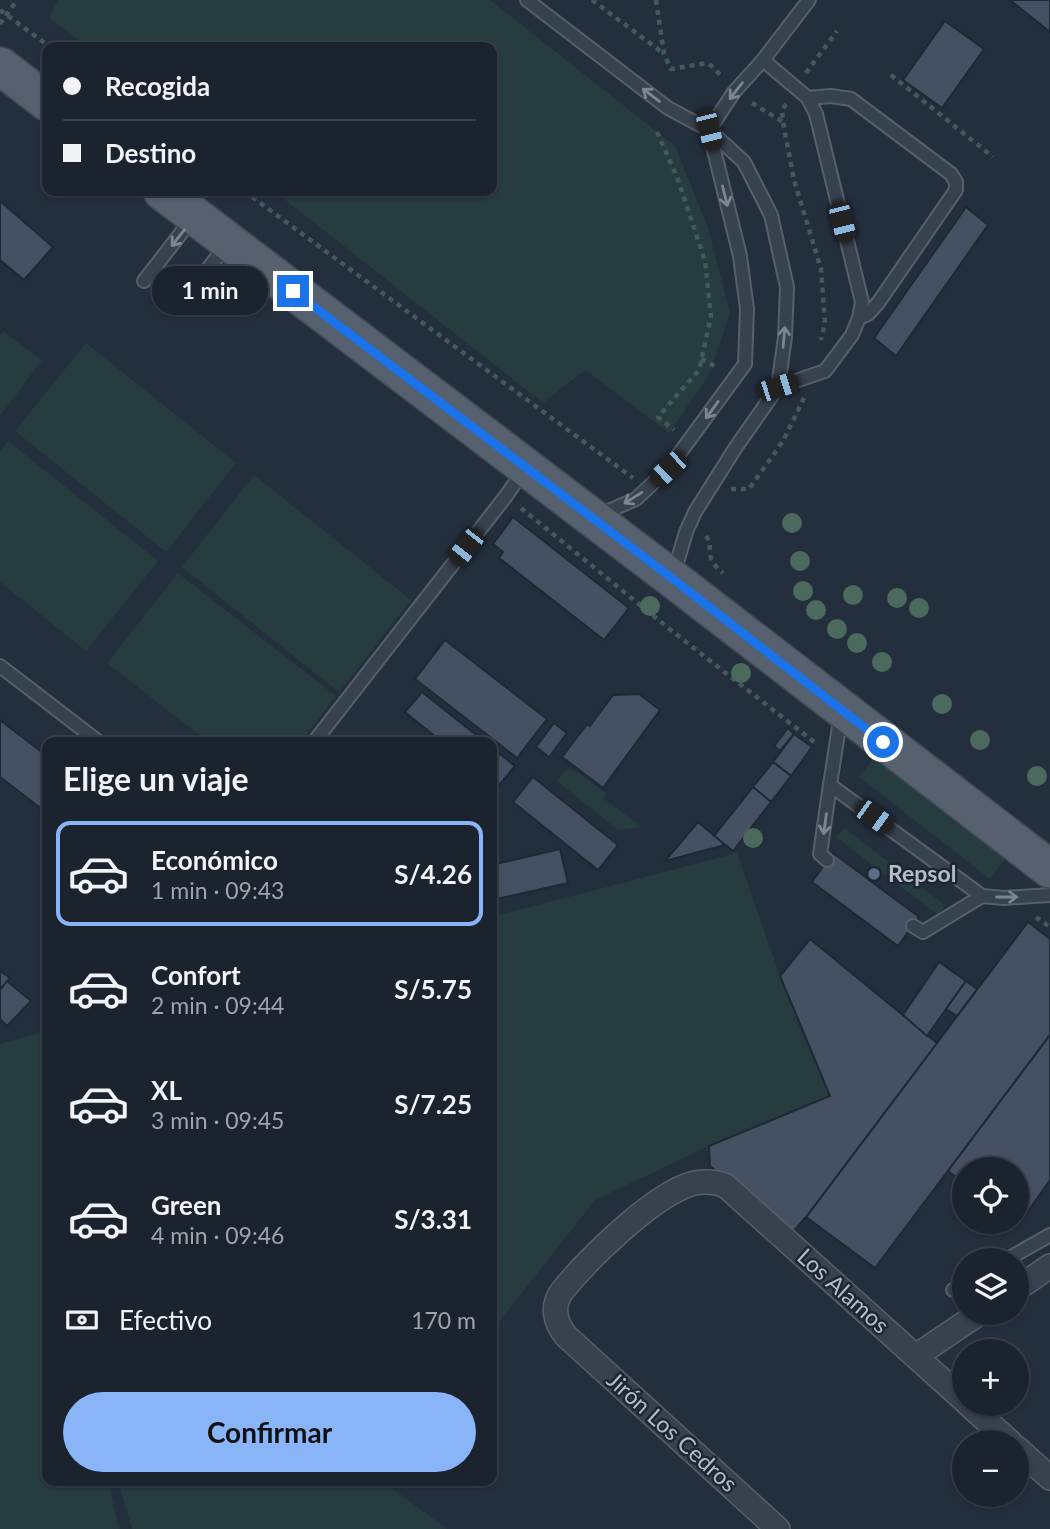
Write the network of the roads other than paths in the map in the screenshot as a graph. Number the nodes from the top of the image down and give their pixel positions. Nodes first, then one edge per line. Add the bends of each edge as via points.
1 (527, 0) edge
2 (809, 0) edge
3 (763, 60) junction
4 (0, 66) edge
5 (808, 98) junction
6 (42, 99) edge
7 (709, 130) junction
8 (169, 196) edge
9 (195, 216) junction
10 (229, 243) junction
11 (144, 281) dead end
12 (177, 307) dead end
13 (859, 318) junction
14 (778, 387) junction
15 (516, 482) junction
16 (592, 518) junction
17 (673, 579) junction
18 (0, 666) edge
19 (842, 710) junction
20 (92, 737) edge
21 (318, 737) edge
22 (830, 785) junction
23 (827, 860) dead end
24 (1050, 869) edge
25 (982, 895) junction
26 (1050, 895) edge
27 (913, 926) dead end
28 (1050, 1235) edge
29 (1027, 1248) edge
30 (1050, 1266) edge
31 (1029, 1281) edge
32 (962, 1325) edge
33 (566, 1335) joint
34 (916, 1356) junction
35 (952, 1389) edge
36 (981, 1416) edge
37 (997, 1430) edge
38 (1029, 1459) edge
39 (1050, 1478) edge
40 (778, 1529) edge

7 -> 1 lane via 668,108
2 - 3 lane
3 - 5 lane
3 -> 7 lane
4 - 6 main road
5 - 13 lane via 816,114 862,302
5 - 13 lane via 851,99 956,182 956,190 878,303
14 -> 7 lane via 787,287 771,215 744,162
7 -> 16 lane via 740,256 747,309 745,364 668,469 636,499
8 - 9 main road
9 - 10 main road
9 -> 11 lane
10 - 12 lane
10 - 15 main road
13 - 14 lane via 825,371
14 - 17 lane via 695,512
15 - 16 main road
15 - 21 lane
16 - 17 main road
17 - 19 main road
18 - 20 lane
19 - 22 lane
19 - 24 main road
22 -> 23 lane via 820,854
22 - 25 lane
25 -> 26 lane
25 - 27 lane via 923,932
28 - 29 lane
30 - 31 street
32 - 34 street
33 - 34 street, Los Alamos via 556,1316 558,1296 601,1251 641,1214 676,1191 702,1182 720,1183
33 - 40 street, Jirón Los Cedros
34 - 35 street, Los Alamos
36 - 37 street, Los Alamos
38 - 39 street

